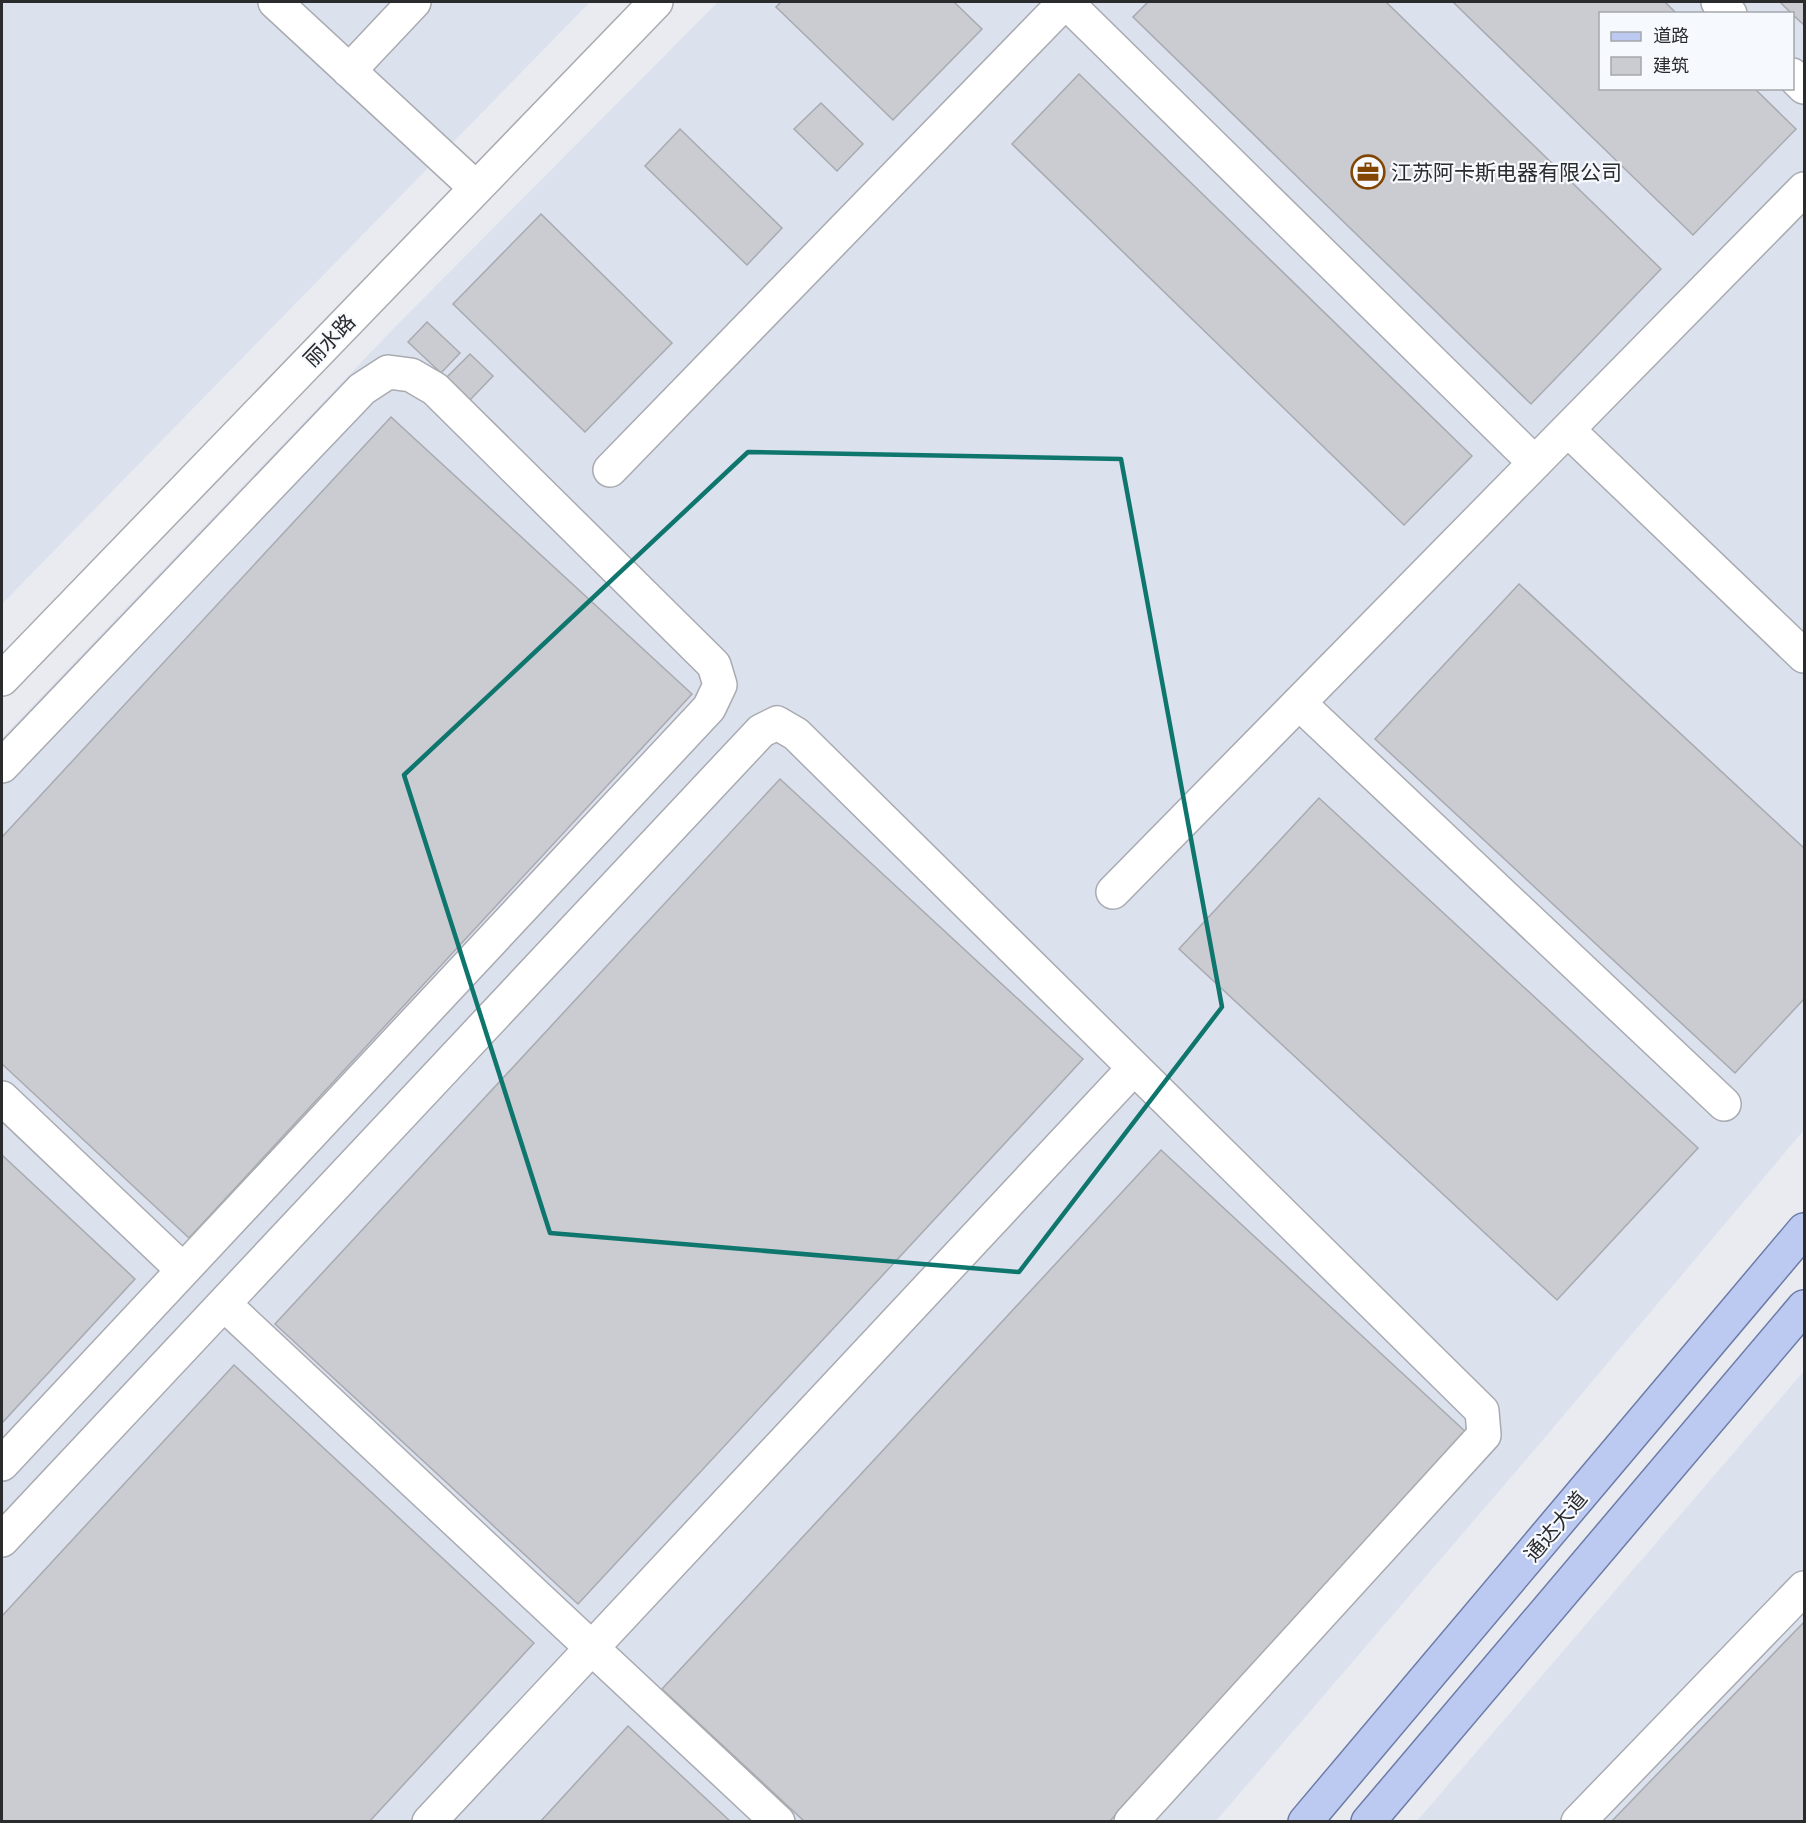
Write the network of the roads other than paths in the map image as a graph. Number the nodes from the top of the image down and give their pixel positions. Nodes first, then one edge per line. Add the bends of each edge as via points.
1 (275, 2) edge
2 (414, 2) edge
3 (656, 2) edge
4 (1066, 2) edge
5 (349, 71) junction
6 (476, 188) junction
7 (1804, 189) edge
8 (1568, 430) junction
9 (1535, 463) junction
10 (610, 470) dead end
11 (1804, 656) edge
12 (2, 679) edge
13 (1299, 703) junction
14 (2, 766) edge
15 (1113, 892) dead end
16 (1134, 1068) junction
17 (2, 1098) edge
18 (1724, 1104) dead end
19 (1804, 1230) edge
20 (183, 1270) junction
21 (224, 1304) junction
22 (1804, 1307) edge
23 (2, 1464) edge
24 (2, 1540) edge
25 (1804, 1588) edge
26 (591, 1647) junction
27 (429, 1821) edge
28 (778, 1821) edge
29 (1131, 1821) edge
30 (1305, 1821) edge
31 (1368, 1821) edge
32 (1578, 1821) edge

1 - 5 street
2 - 5 street
3 - 6 street, 丽水路
4 - 9 street
4 - 10 street
5 - 6 street
6 - 12 street, 丽水路
7 - 8 street
8 - 9 street
8 - 11 street
9 - 13 street
13 - 15 street
13 - 18 street
14 - 20 street via 362,389 388,372 411,375 435,389 714,665 720,685 709,708
16 - 21 street via 796,734 777,723 761,731
16 - 26 street
16 - 29 street via 1482,1411 1484,1435
17 - 20 street
19 - 30 main road, 通达大道
20 - 23 street
21 - 24 street
21 - 26 street
22 - 31 main road
25 - 32 street
26 - 27 street
26 - 28 street

